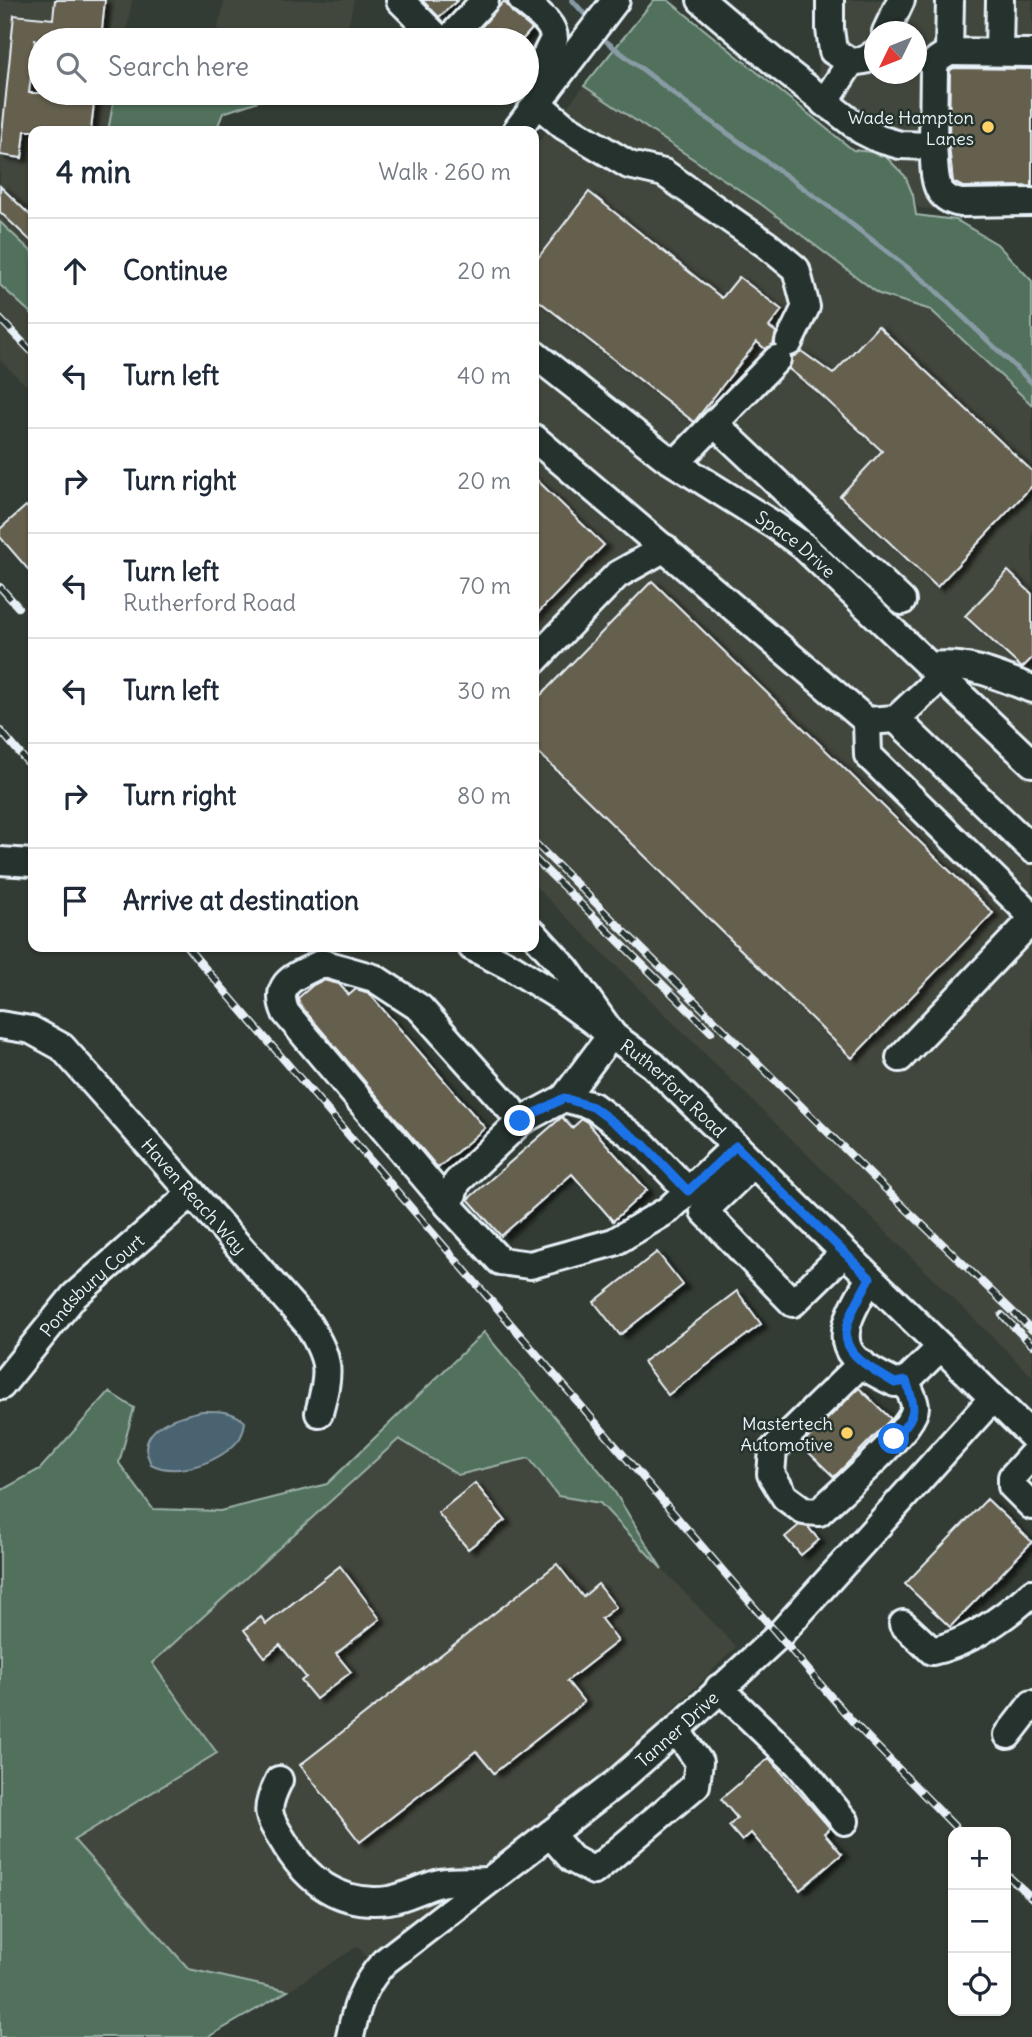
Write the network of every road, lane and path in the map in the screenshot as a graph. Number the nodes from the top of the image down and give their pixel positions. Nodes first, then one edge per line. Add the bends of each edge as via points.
1 (400, 0) edge
2 (485, 0) edge
3 (522, 0) edge
4 (616, 0) edge
5 (701, 0) edge
6 (830, 0) edge
7 (901, 0) edge
8 (950, 0) edge
9 (1000, 0) edge
10 (891, 21) edge
11 (428, 28) edge
12 (459, 28) edge
13 (949, 52) junction
14 (999, 52) junction
15 (1032, 53) edge
16 (863, 58) edge
17 (539, 81) edge
18 (539, 86) edge
19 (539, 93) edge
20 (824, 103) junction
21 (528, 105) edge
22 (518, 126) edge
23 (933, 146) junction
24 (1032, 202) edge
25 (539, 358) edge
26 (715, 424) junction
27 (539, 442) edge
28 (676, 463) junction
29 (665, 548) junction
30 (902, 601) dead end
31 (539, 656) edge
32 (935, 671) junction
33 (1032, 690) edge
34 (897, 719) junction
35 (867, 721) junction
36 (1032, 763) edge
37 (1032, 849) edge
38 (1032, 918) edge
39 (539, 939) edge
40 (481, 952) edge
41 (0, 1025) edge
42 (612, 1034) junction
43 (900, 1058) dead end
44 (564, 1098) junction
45 (520, 1121) junction
46 (744, 1155) junction
47 (688, 1191) junction
48 (192, 1193) junction
49 (449, 1206) junction
50 (845, 1253) junction
51 (870, 1278) junction
52 (941, 1347) junction
53 (862, 1363) junction
54 (906, 1381) junction
55 (1, 1387) edge
56 (993, 1398) junction
57 (319, 1413) dead end
58 (1032, 1436) edge
59 (1032, 1455) edge
60 (1032, 1506) edge
61 (1032, 1592) edge
62 (903, 1624) dead end
63 (719, 1688) junction
64 (1032, 1704) edge
65 (676, 1730) junction
66 (1008, 1735) dead end
67 (279, 1780) dead end
68 (845, 1821) dead end
69 (550, 1834) junction
70 (488, 1881) junction
71 (350, 2037) edge

1 - 11 street
2 - 12 street
3 - 17 street via 554,32
4 - 18 street
5 - 20 street
6 - 16 street via 833,51
7 - 10 street
8 - 13 street
9 - 14 street
13 - 14 street
13 - 23 street via 933,66
14 - 15 street
16 - 20 street
19 - 26 street via 564,126 629,165 664,173 796,269 806,307 783,350
20 - 23 street via 878,139
21 - 22 street
23 - 24 street via 937,188 949,201
25 - 28 street, Space Drive
26 - 28 street
26 - 30 street
27 - 29 street
28 - 32 street, Space Drive via 802,545
29 - 31 street via 617,575
29 - 35 street
32 - 33 street via 950,664 996,673
32 - 34 street
32 - 36 street, Space Drive
34 - 35 street
34 - 37 street
35 - 38 street via 868,755
38 - 43 street
39 - 42 street
40 - 42 street, Rutherford Road via 553,992
41 - 48 street, Haven Reach Way via 31,1030 62,1047
42 - 44 street
42 - 46 street, Rutherford Road via 653,1065
44 - 45 street
44 - 47 street via 593,1107 643,1144
45 - 49 street via 457,1182
45 - 49 street via 420,1008 374,978 322,963 295,976 283,988 280,999 286,1013
46 - 47 street
46 - 50 street, Rutherford Road
46 - 50 street via 704,1211 793,1303
47 - 49 street via 668,1210 614,1242 530,1265 500,1261
48 - 55 street, Pondsbury Court via 74,1296
48 - 57 street, Haven Reach Way via 308,1324 324,1351 329,1377
50 - 51 street, Rutherford Road
51 - 52 street, Rutherford Road
51 - 53 street via 849,1315 845,1336 851,1354
52 - 54 street
52 - 56 street, Rutherford Road
53 - 54 street via 895,1383
53 - 54 street via 773,1450 771,1474 785,1497 804,1511 819,1512 911,1420 915,1406
56 - 58 street, Rutherford Road
56 - 63 street, Tanner Drive via 779,1635
59 - 60 street via 1012,1477 1012,1486
61 - 62 street via 1008,1614 942,1649 932,1651
63 - 65 street, Tanner Drive
63 - 68 street via 799,1765
64 - 66 street
65 - 69 street, Tanner Drive
65 - 69 street via 699,1762 696,1785 594,1871 572,1859
67 - 70 street via 269,1800 268,1817 297,1864 344,1899 391,1900 441,1883
69 - 70 street, Tanner Drive
70 - 71 street, Tanner Drive via 370,1977 359,1998

